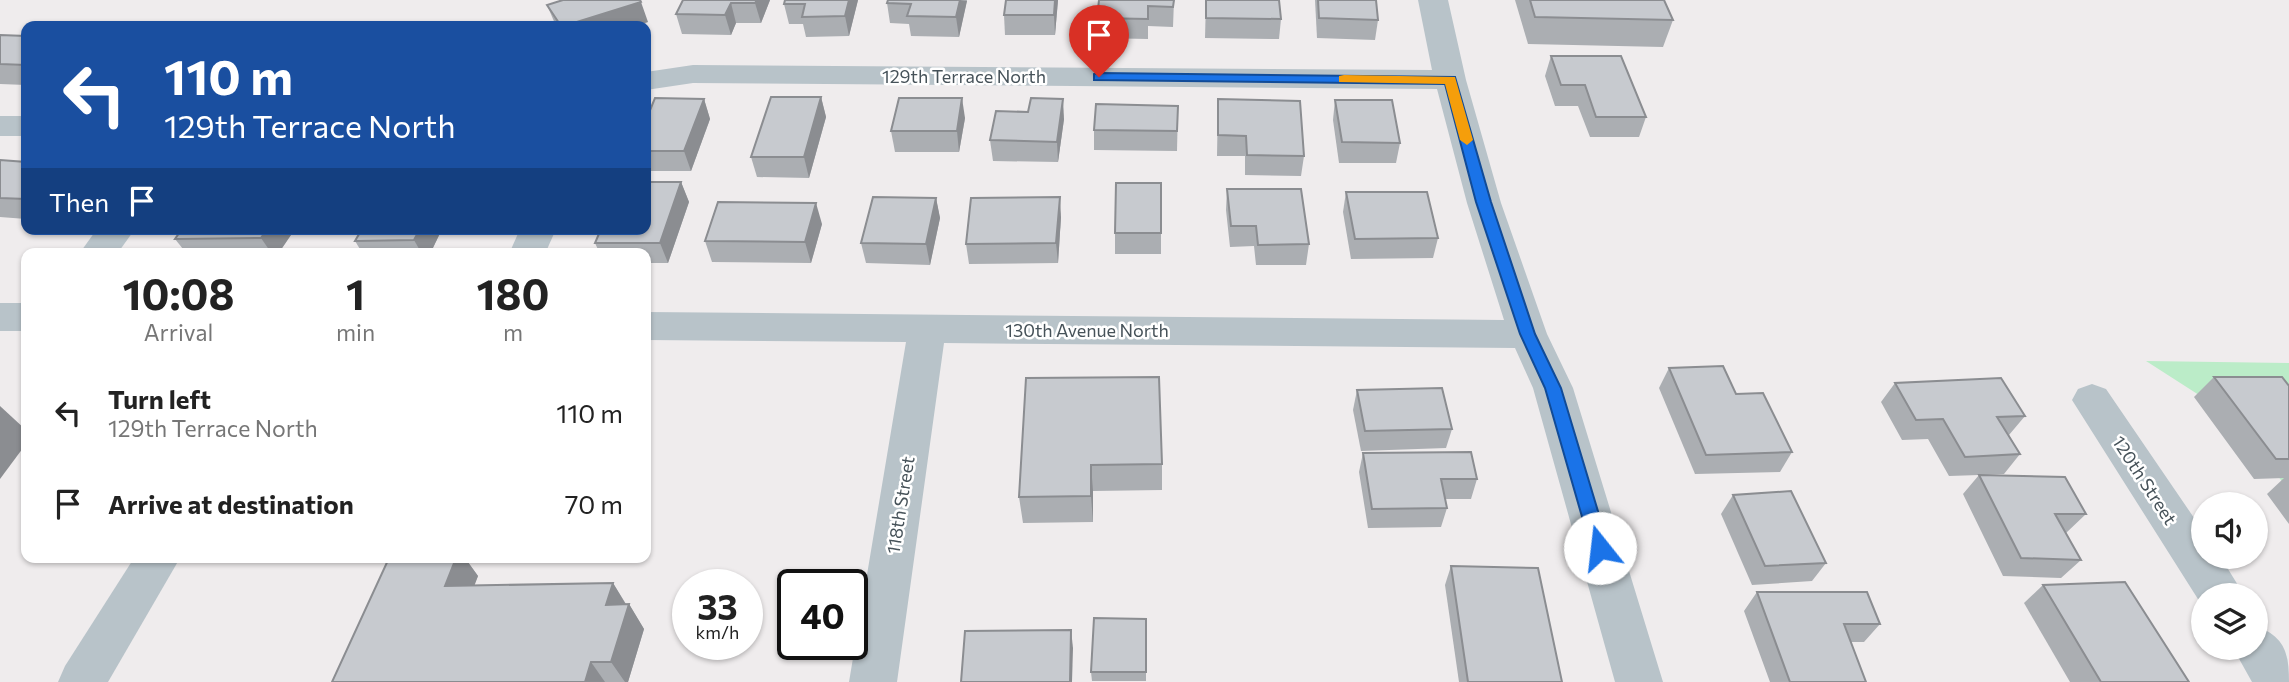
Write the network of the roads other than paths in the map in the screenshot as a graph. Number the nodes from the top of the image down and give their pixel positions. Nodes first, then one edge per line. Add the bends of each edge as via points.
1 (1433, 0) edge
2 (651, 79) edge
3 (1450, 80) junction
4 (0, 126) edge
5 (21, 126) edge
6 (0, 317) edge
7 (21, 317) edge
8 (651, 326) edge
9 (927, 329) junction
10 (1528, 334) junction
11 (2092, 400) dead end
12 (155, 563) edge
13 (2213, 583) edge
14 (2265, 660) edge
15 (82, 682) edge
16 (873, 682) edge
17 (1639, 682) edge
18 (2279, 682) edge

1 - 3 street
2 - 3 street, 129th Terrace North via 693,74
3 - 10 street via 1483,202
4 - 5 street
6 - 7 street
8 - 9 street, 130th Avenue North
9 - 10 street, 130th Avenue North
9 - 16 street, 118th Street
10 - 17 street via 1553,388
11 - 13 street, 120th Street
12 - 15 street
14 - 18 street

